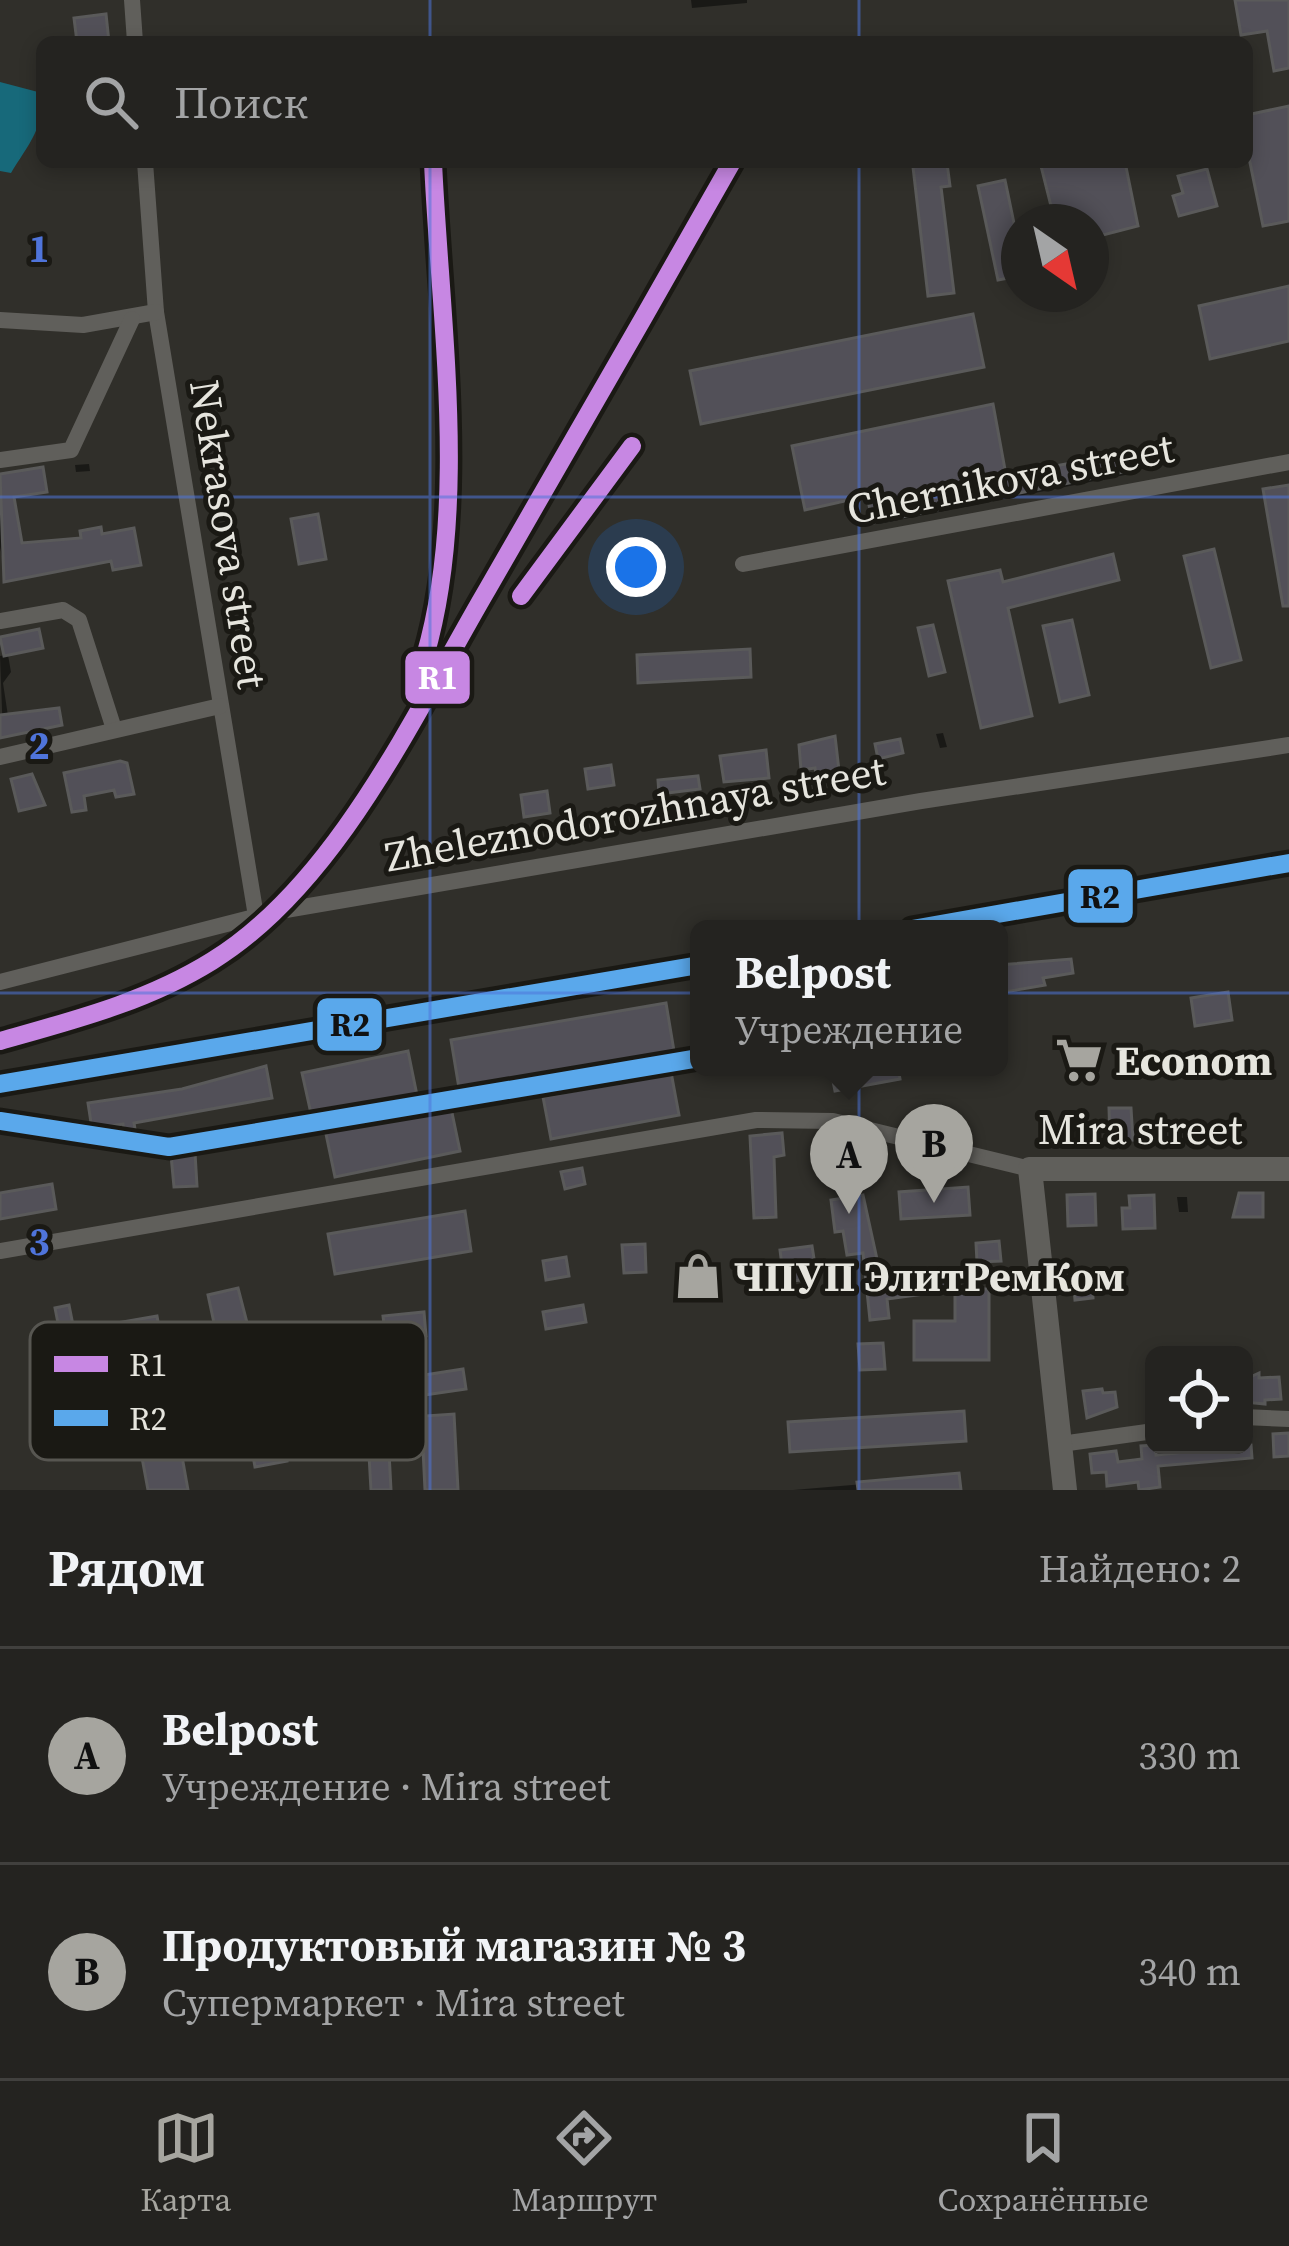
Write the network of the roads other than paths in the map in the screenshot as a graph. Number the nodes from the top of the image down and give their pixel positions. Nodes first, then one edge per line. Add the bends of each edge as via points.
1 (132, 0) edge
2 (135, 36) edge
3 (145, 168) edge
4 (157, 312) junction
5 (132, 319) junction
6 (0, 320) edge
7 (0, 460) edge
8 (1289, 462) edge
9 (743, 564) dead end
10 (0, 621) edge
11 (220, 706) junction
12 (115, 729) junction
13 (1289, 746) edge
14 (0, 757) edge
15 (256, 916) junction
16 (0, 982) edge
17 (1289, 1168) edge
18 (1030, 1169) junction
19 (0, 1250) edge
20 (1253, 1418) edge
21 (1289, 1419) edge
22 (1145, 1432) edge
23 (1061, 1444) junction
24 (1065, 1490) edge

1 - 2 street
3 - 4 street, Nekrasova street
4 - 5 street
4 - 11 street, Nekrasova street
5 - 6 street
5 - 7 street via 71,450
8 - 9 street, Chernikova street
10 - 12 street via 63,610 79,620
11 - 12 street
11 - 15 street, Nekrasova street
12 - 14 street
13 - 15 street, Zheleznodorozhnaya street via 921,800
15 - 16 street, Zheleznodorozhnaya street
17 - 18 main road, Mira street
18 - 19 street, Mira street via 833,1121 756,1120
18 - 23 main road
20 - 21 street
22 - 23 street
23 - 24 main road

